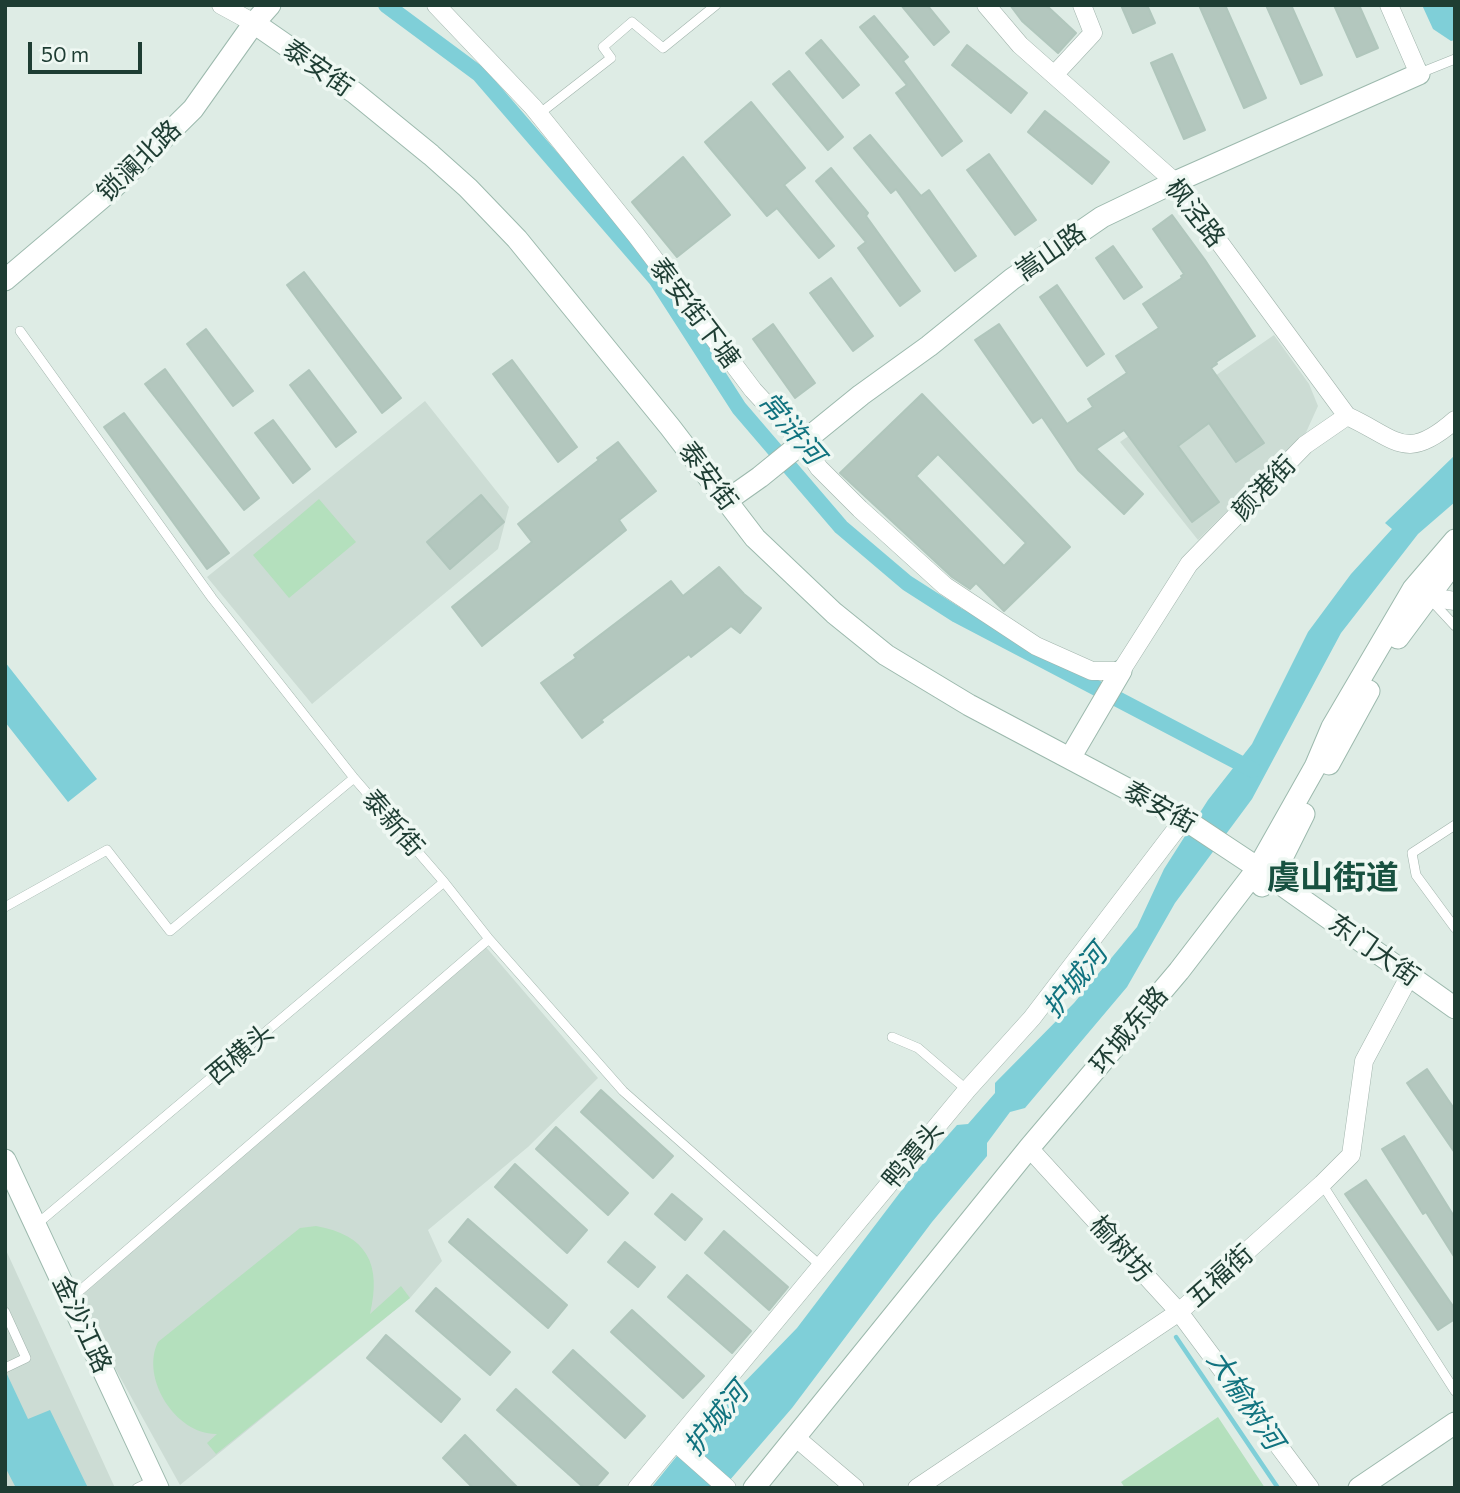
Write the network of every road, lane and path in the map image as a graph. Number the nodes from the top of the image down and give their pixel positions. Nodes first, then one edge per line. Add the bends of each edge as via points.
1 (221, 5) edge
2 (270, 5) edge
3 (436, 5) edge
4 (716, 5) edge
5 (986, 5) edge
6 (1082, 5) edge
7 (1389, 5) edge
8 (256, 14) edge
9 (1455, 59) edge
10 (1419, 74) junction
11 (1054, 75) junction
12 (539, 114) junction
13 (1175, 182) junction
14 (5, 280) edge
15 (20, 331) dead end
16 (1347, 416) junction
17 (1455, 420) edge
18 (802, 443) junction
19 (726, 501) junction
20 (1455, 540) edge
21 (1455, 561) edge
22 (1420, 593) junction
23 (1455, 601) edge
24 (1455, 626) edge
25 (1121, 671) junction
26 (1070, 758) junction
27 (354, 778) junction
28 (1184, 818) junction
29 (1455, 825) edge
30 (1264, 872) junction
31 (444, 882) junction
32 (5, 907) edge
33 (1455, 928) edge
34 (489, 939) junction
35 (1410, 975) junction
36 (1455, 1008) edge
37 (892, 1037) dead end
38 (967, 1090) junction
39 (1033, 1152) junction
40 (5, 1160) edge
41 (1322, 1184) junction
42 (36, 1226) junction
43 (821, 1266) junction
44 (70, 1299) junction
45 (5, 1312) edge
46 (1179, 1312) junction
47 (5, 1368) edge
48 (1455, 1391) edge
49 (1455, 1423) edge
50 (799, 1441) junction
51 (675, 1442) junction
52 (150, 1485) edge
53 (637, 1488) edge
54 (727, 1488) edge
55 (754, 1488) edge
56 (767, 1488) edge
57 (855, 1488) edge
58 (917, 1488) edge
59 (1310, 1488) edge
60 (1359, 1488) edge

1 - 8 street, 泰安街
2 - 8 street, 锁澜北路
3 - 12 street, 泰安街下塘
4 - 12 lane via 663,48 632,22 603,47 611,58
5 - 11 street, 枫泾路
6 - 11 street via 1093,33
7 - 10 street
8 - 14 street, 锁澜北路 via 193,109 110,191
8 - 19 street, 泰安街 via 468,188 525,250
9 - 10 lane
10 - 13 street, 嵩山路
11 - 13 street, 枫泾路
12 - 18 street, 泰安街下塘 via 752,390
13 - 16 street, 枫泾路
13 - 18 street, 嵩山路 via 1102,217 1060,245
15 - 27 lane, 泰新街 via 212,598
16 - 17 street via 1405,446 1437,435
16 - 25 street, 颜港街 via 1306,445 1189,564
18 - 19 street, 嵩山路
18 - 25 street, 泰安街下塘 via 819,468 860,509 945,586 1036,646 1092,671
19 - 26 street, 泰安街 via 781,565 886,655
20 - 22 street, 环城东路
21 - 22 street, 环城东路
22 - 23 street
22 - 24 lane
22 - 30 street, 环城东路 via 1283,856
25 - 26 street
26 - 28 street, 泰安街
27 - 31 lane, 泰新街
27 - 32 lane via 170,931 107,850
28 - 30 street, 泰安街
28 - 38 street, 鸭潭头 via 1032,1018
29 - 33 lane via 1412,853 1416,875
30 - 35 street, 东门大街
30 - 39 street, 环城东路 via 1204,961
31 - 34 lane, 泰新街
31 - 42 lane, 西横头
34 - 43 lane, 泰新街 via 623,1091
34 - 44 lane
35 - 36 street, 东门大街
35 - 41 street, 五福街 via 1364,1061 1350,1155
37 - 38 lane via 918,1048
38 - 43 street, 鸭潭头
39 - 46 street, 榆树坊
39 - 50 street, 环城东路
40 - 42 street, 金沙江路
41 - 46 street, 五福街
41 - 48 lane
42 - 44 street, 金沙江路
43 - 51 street, 鸭潭头
44 - 52 street, 金沙江路
45 - 47 lane via 26,1358
46 - 58 street, 五福街
46 - 59 street, 榆树坊
49 - 60 street
50 - 55 street, 环城东路
50 - 56 street, 环城东路
50 - 57 street
51 - 53 street, 鸭潭头
51 - 54 street

